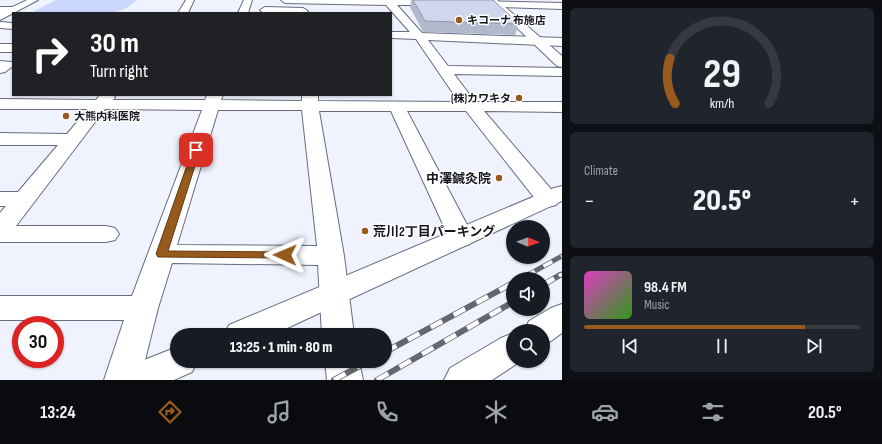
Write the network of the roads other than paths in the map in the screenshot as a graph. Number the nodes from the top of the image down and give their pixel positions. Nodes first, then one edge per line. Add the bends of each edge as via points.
1 (34, 0) edge
2 (190, 0) edge
3 (248, 0) edge
4 (285, 0) edge
5 (303, 0) edge
6 (544, 0) edge
7 (502, 2) edge
8 (449, 3) edge
9 (464, 4) edge
10 (559, 6) edge
11 (393, 8) edge
12 (0, 10) edge
13 (14, 10) junction
14 (265, 10) dead end
15 (183, 12) edge
16 (243, 12) edge
17 (304, 12) edge
18 (524, 14) dead end
19 (0, 17) edge
20 (0, 26) edge
21 (12, 26) edge
22 (546, 33) dead end
23 (392, 35) edge
24 (419, 36) junction
25 (537, 41) junction
26 (560, 43) edge
27 (0, 48) edge
28 (12, 48) edge
29 (562, 63) edge
30 (0, 65) edge
31 (0, 69) edge
32 (444, 70) junction
33 (562, 72) edge
34 (0, 76) edge
35 (12, 76) edge
36 (105, 100) edge
37 (213, 100) edge
38 (310, 101) edge
39 (0, 104) edge
40 (397, 107) junction
41 (471, 107) junction
42 (562, 107) edge
43 (0, 139) edge
44 (73, 140) junction
45 (555, 197) edge
46 (0, 199) edge
47 (25, 199) junction
48 (0, 229) edge
49 (0, 234) edge
50 (106, 234) dead end
51 (461, 238) junction
52 (161, 254) junction
53 (332, 256) junction
54 (335, 294) junction
55 (0, 308) edge
56 (143, 308) junction
57 (562, 317) edge
58 (550, 325) edge
59 (256, 328) edge
60 (337, 328) edge
61 (506, 352) edge
62 (170, 365) edge
63 (343, 368) edge
64 (122, 380) edge
65 (136, 380) edge
66 (345, 380) edge
67 (462, 380) edge

1 - 13 street
2 - 15 street
3 - 16 street
4 - 5 street
5 - 11 street
5 - 17 street
6 - 10 street
7 - 9 street
7 - 10 street
7 - 18 street
7 - 25 street
8 - 11 street
11 - 24 street
12 - 13 street
13 - 19 street
14 - 17 street
20 - 21 street
22 - 26 street
23 - 24 street
24 - 25 street
24 - 32 street
25 - 26 street
25 - 29 street
27 - 28 street
30 - 31 street via 7,65
32 - 33 street
32 - 41 street
34 - 35 street
36 - 37 street
36 - 39 street
36 - 44 street
37 - 38 street
37 - 52 street
38 - 40 street
38 - 53 street
40 - 41 street
40 - 51 street
41 - 42 street
41 - 45 street
43 - 44 street
44 - 47 street
45 - 51 street
46 - 47 street
47 - 48 street
49 - 50 street
51 - 54 street
52 - 53 street
52 - 56 street
53 - 54 street
54 - 59 street
54 - 60 street
55 - 56 street
56 - 64 street
57 - 58 street
61 - 67 street
62 - 65 street
63 - 66 street

